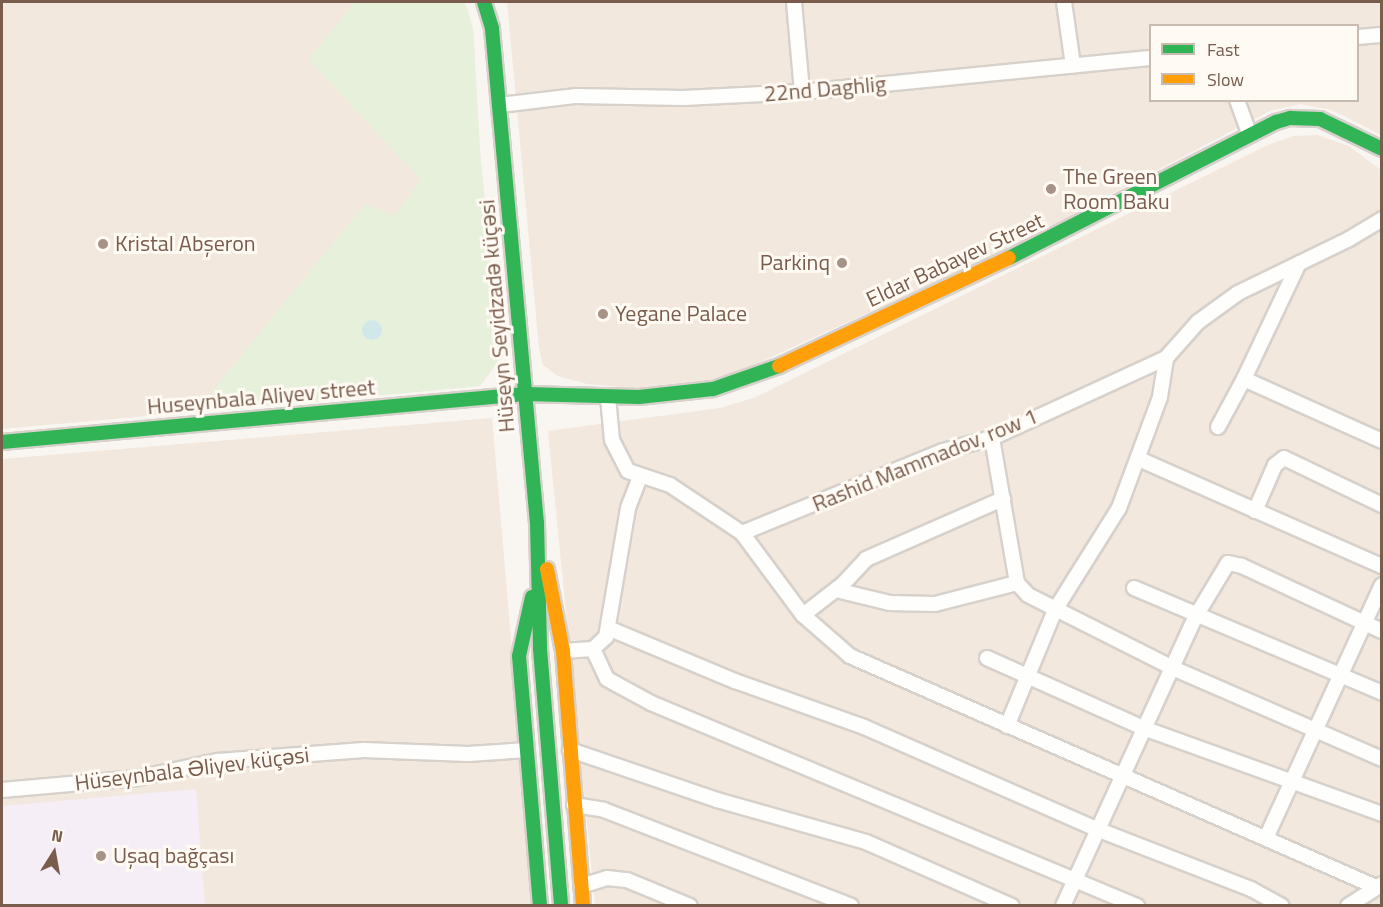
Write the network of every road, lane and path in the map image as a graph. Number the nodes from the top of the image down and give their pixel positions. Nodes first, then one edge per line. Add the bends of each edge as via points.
1 (484, 2) edge
2 (794, 2) edge
3 (1064, 2) edge
4 (1382, 35) edge
5 (1359, 37) edge
6 (1149, 58) edge
7 (1073, 65) junction
8 (802, 92) junction
9 (1238, 102) edge
10 (500, 105) junction
11 (1250, 135) junction
12 (1382, 149) edge
13 (1382, 219) edge
14 (1299, 263) junction
15 (1166, 358) junction
16 (1244, 380) junction
17 (525, 394) junction
18 (608, 397) junction
19 (1218, 428) dead end
20 (992, 438) junction
21 (1382, 441) edge
22 (2, 442) edge
23 (1139, 459) junction
24 (640, 477) junction
25 (1003, 499) junction
26 (1382, 505) edge
27 (1255, 512) junction
28 (537, 524) junction
29 (742, 533) junction
30 (1382, 566) edge
31 (1017, 583) junction
32 (1382, 585) edge
33 (1134, 588) dead end
34 (836, 590) junction
35 (1055, 610) junction
36 (803, 615) junction
37 (1196, 616) junction
38 (1364, 623) junction
39 (608, 628) junction
40 (1382, 631) edge
41 (593, 649) junction
42 (563, 651) junction
43 (987, 658) dead end
44 (1175, 669) junction
45 (1026, 674) junction
46 (1342, 675) junction
47 (1382, 693) edge
48 (1006, 726) junction
49 (1316, 728) junction
50 (1146, 729) junction
51 (527, 750) junction
52 (570, 750) junction
53 (1382, 759) edge
54 (1122, 777) junction
55 (1291, 781) junction
56 (2, 790) edge
57 (574, 805) junction
58 (1382, 814) edge
59 (1099, 830) junction
60 (1266, 838) junction
61 (1075, 880) junction
62 (1379, 885) edge
63 (581, 886) junction
64 (540, 906) edge
65 (561, 906) edge
66 (583, 906) edge
67 (690, 906) edge
68 (852, 906) edge
69 (1012, 906) edge
70 (1064, 906) edge
71 (1137, 906) edge
72 (1282, 906) edge
73 (1348, 906) edge

1 - 10 street, Hüseyn Seyidzadə küçəsi via 492,29
2 - 8 street
3 - 7 street
4 - 5 street
6 - 7 street, 22nd Daghlig
7 - 8 street, 22nd Daghlig
8 - 10 street, 22nd Daghlig via 684,98 576,96
9 - 11 street
10 - 17 street, Hüseyn Seyidzadə küçəsi
11 - 12 street, Eldar Babayev Street via 1275,122 1305,117 1336,124
11 - 18 street, Eldar Babayev Street via 1096,217 752,378 692,393
13 - 14 street, Rashid Mammadov, row 1
14 - 15 street, Rashid Mammadov, row 1 via 1238,294 1214,311
14 - 16 street
15 - 20 street, Rashid Mammadov, row 1
15 - 23 street via 1160,397
16 - 19 street
16 - 21 street
17 - 18 street, Eldar Babayev Street
17 - 22 street, Huseynbala Aliyev street
17 - 28 street, Hüseyn Seyidzadə küçəsi
18 - 24 street via 615,452 628,471
20 - 25 street
20 - 29 street, Rashid Mammadov, row 1 via 943,451
23 - 27 street
23 - 35 street via 1119,508
24 - 29 street via 670,485
24 - 39 street via 628,508
25 - 31 street
25 - 34 street via 893,544 866,559
26 - 27 street via 1284,458 1275,465
27 - 30 street
28 - 42 street
28 - 51 street via 532,594 519,646
28 - 65 street via 540,649
29 - 36 street
31 - 34 street via 935,604 890,603
31 - 35 street
32 - 38 street
33 - 37 street
34 - 36 street
35 - 44 street
35 - 45 street
36 - 48 street via 860,661
37 - 38 street via 1222,569 1232,563
37 - 44 street
37 - 46 street
38 - 40 street
38 - 46 street
39 - 41 street via 602,643
39 - 59 street via 735,681 864,727
41 - 42 street
41 - 61 street via 607,679 641,698
42 - 52 street
43 - 45 street
44 - 49 street
44 - 50 street
45 - 48 street
45 - 50 street
46 - 47 street
46 - 49 street
48 - 54 street
49 - 53 street
49 - 55 street
50 - 54 street
50 - 55 street
51 - 56 street, Hüseynbala Əliyev küçəsi via 468,754 394,749 341,751 218,761 137,778
51 - 64 street
52 - 57 street
52 - 69 street via 717,800 866,842
54 - 59 street
54 - 60 street
55 - 58 street
55 - 60 street
57 - 63 street
57 - 68 street via 604,810
59 - 61 street
59 - 72 street via 1251,888
60 - 62 street
61 - 70 street
61 - 71 street
62 - 73 street
63 - 66 street
63 - 67 street via 607,878 627,880

